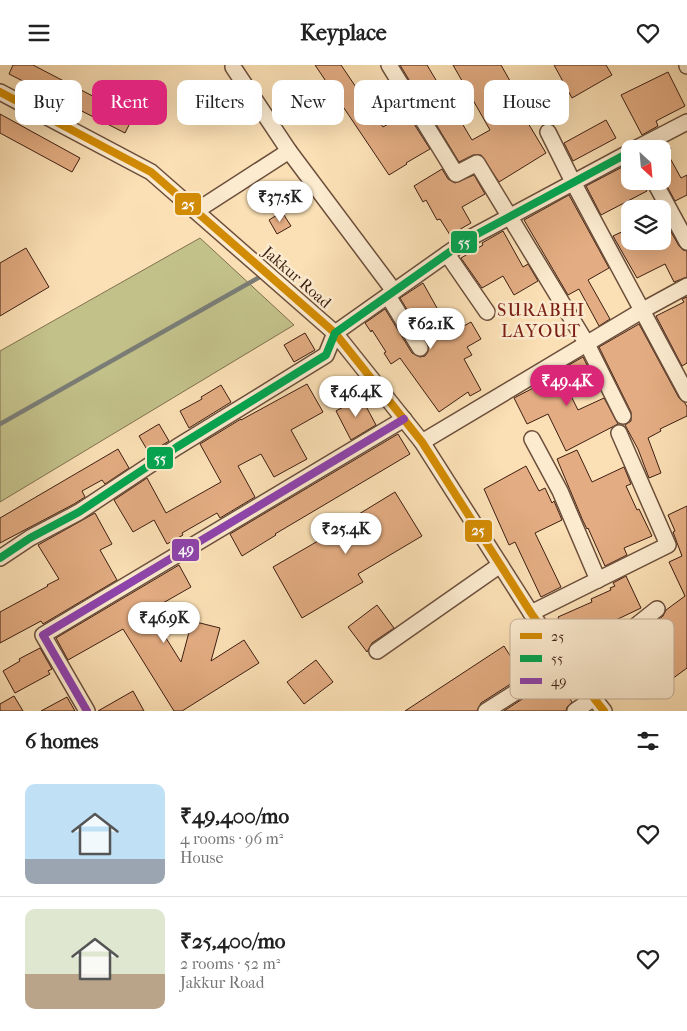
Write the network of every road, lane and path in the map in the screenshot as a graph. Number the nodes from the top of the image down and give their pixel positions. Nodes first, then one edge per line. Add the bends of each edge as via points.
1 (389, 65) edge
2 (233, 67) dead end
3 (0, 92) edge
4 (687, 122) edge
5 (548, 131) dead end
6 (653, 140) edge
7 (289, 151) junction
8 (621, 157) edge
9 (573, 182) junction
10 (659, 190) edge
11 (196, 211) junction
12 (511, 216) junction
13 (687, 241) edge
14 (447, 254) junction
15 (687, 286) edge
16 (391, 294) junction
17 (643, 310) junction
18 (486, 312) dead end
19 (335, 333) junction
20 (587, 344) junction
21 (420, 348) dead end
22 (687, 394) edge
23 (623, 416) dead end
24 (404, 419) junction
25 (618, 433) dead end
26 (532, 439) dead end
27 (422, 442) junction
28 (0, 559) edge
29 (500, 565) junction
30 (598, 580) junction
31 (657, 609) dead end
32 (532, 613) junction
33 (536, 619) edge
34 (644, 619) edge
35 (377, 651) dead end
36 (510, 696) edge
37 (593, 699) edge
38 (595, 699) edge
39 (87, 711) edge
40 (486, 711) edge
41 (575, 711) edge
42 (604, 711) edge

1 - 12 street via 456,174 477,163
2 - 7 street
3 - 11 street, Jakkur Road via 151,172
4 - 6 street
5 - 9 street
7 - 11 street
7 - 16 street
8 - 9 street
9 - 12 street
9 - 17 street
10 - 13 street
11 - 19 street, Jakkur Road
12 - 14 street
12 - 20 street
14 - 16 street
14 - 18 street
15 - 17 street
16 - 19 street
16 - 21 street
17 - 20 street
17 - 22 street
19 - 24 street, Jakkur Road
19 - 28 street via 326,355 177,447 79,513 30,538
20 - 23 street
20 - 27 street
24 - 27 street, Jakkur Road
24 - 39 street via 43,635
25 - 30 street via 668,545
26 - 30 street via 560,491
27 - 29 street, Jakkur Road
29 - 32 street, Jakkur Road
29 - 35 street
30 - 32 street
31 - 34 street
32 - 33 street, Jakkur Road
36 - 40 street
37 - 41 street
38 - 42 street, Jakkur Road

